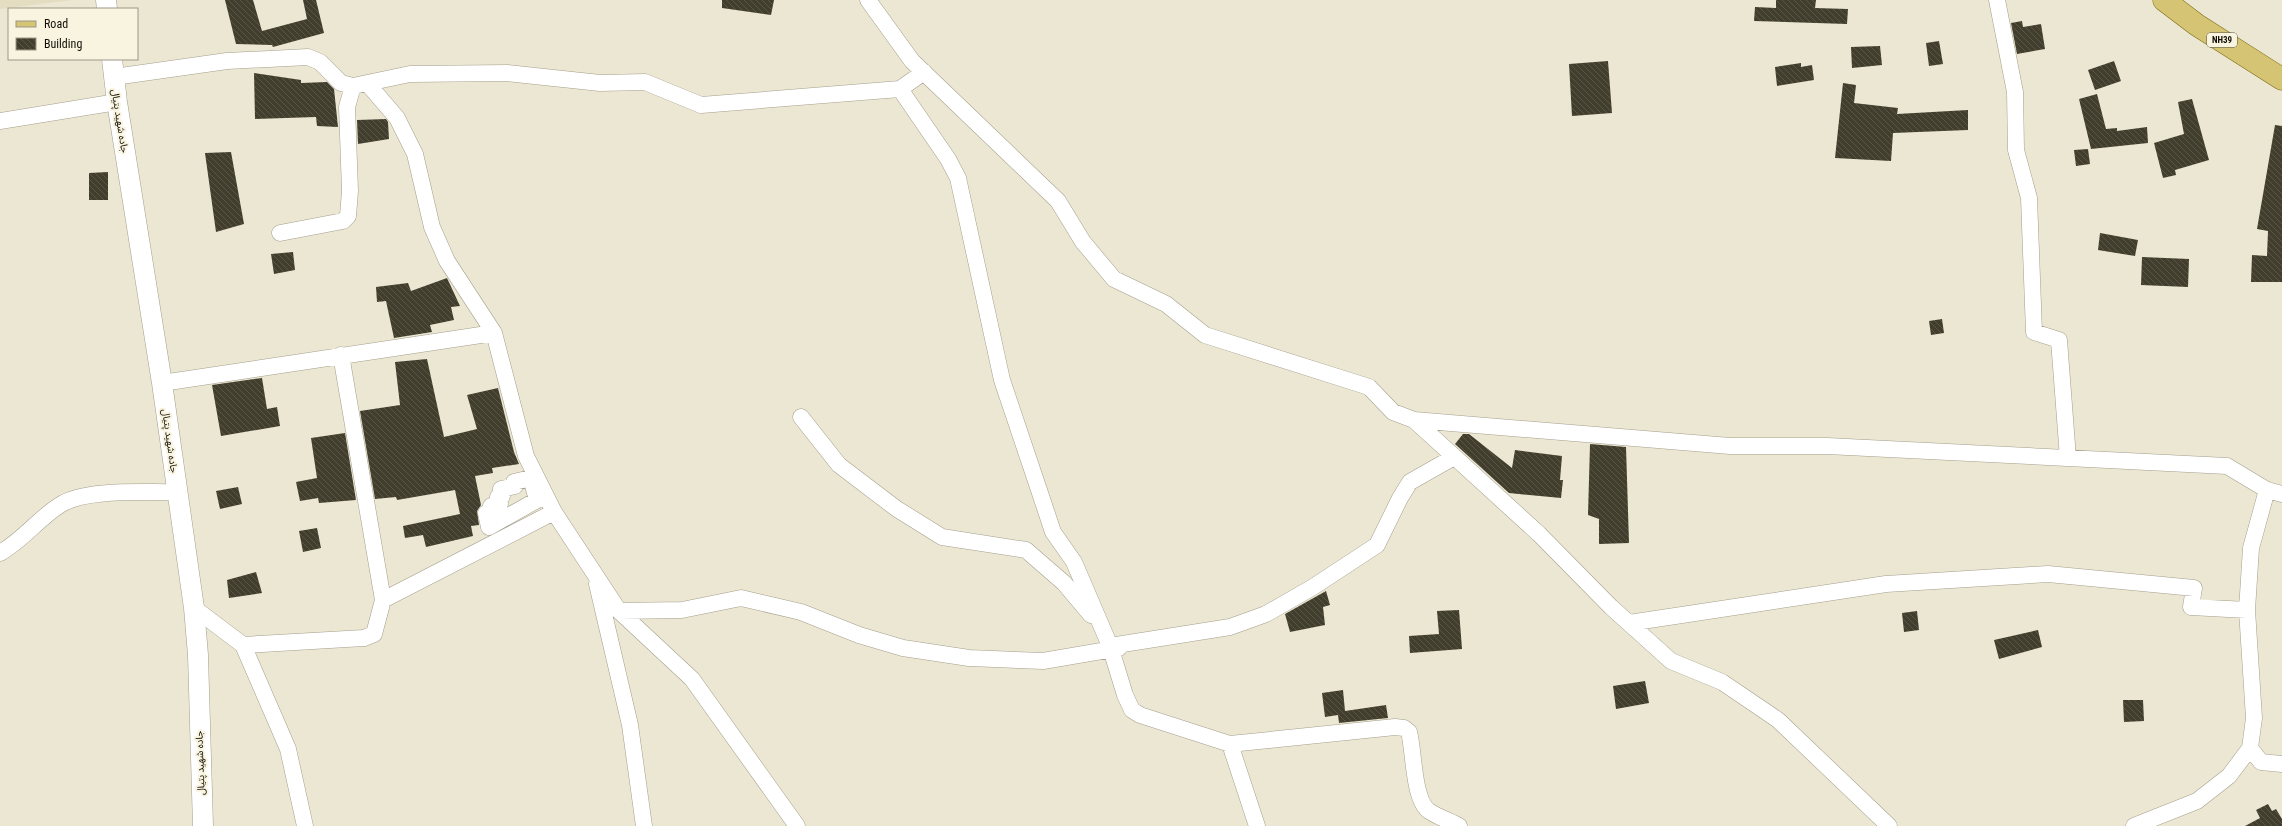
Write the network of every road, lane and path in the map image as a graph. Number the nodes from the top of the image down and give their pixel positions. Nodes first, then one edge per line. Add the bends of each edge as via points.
1 (868, 0) edge
2 (1997, 0) edge
3 (2164, 0) edge
4 (113, 68) edge
5 (924, 72) junction
6 (2282, 79) edge
7 (360, 84) junction
8 (900, 89) junction
9 (117, 102) junction
10 (0, 121) edge
11 (280, 232) dead end
12 (494, 333) junction
13 (341, 355) junction
14 (162, 383) junction
15 (801, 416) dead end
16 (1414, 420) junction
17 (1454, 457) junction
18 (2068, 458) junction
19 (178, 492) junction
20 (2275, 492) edge
21 (554, 512) junction
22 (0, 553) edge
23 (595, 574) junction
24 (383, 600) junction
25 (194, 608) junction
26 (2247, 610) junction
27 (619, 611) junction
28 (1629, 623) junction
29 (243, 645) junction
30 (1110, 646) junction
31 (1230, 744) junction
32 (2255, 755) junction
33 (2282, 764) edge
34 (203, 826) edge
35 (305, 826) edge
36 (644, 826) edge
37 (797, 826) edge
38 (1257, 826) edge
39 (1459, 826) edge
40 (1889, 826) edge
41 (2134, 826) edge

1 - 5 street via 912,61
2 - 18 street via 2015,92 2016,150 2029,198 2034,332 2059,340
3 - 6 main road, NH39 via 2197,25
4 - 7 street via 308,57 320,62 341,83
4 - 9 street, جاده شهید پتیال
5 - 8 street
5 - 16 street via 1058,201 1083,242 1114,280 1166,304 1205,335 1369,387 1393,412
7 - 8 street via 410,74 500,73 600,83 645,82 701,106
7 - 11 street via 347,107 350,191 348,216 343,221
7 - 12 street via 401,125 415,154 432,227 447,261
8 - 30 street via 958,178 1002,380 1053,532 1074,562
9 - 10 street
9 - 14 street, جاده شهید پتیال
12 - 13 street
12 - 21 street via 526,456
13 - 14 street
13 - 24 street
14 - 19 street, جاده شهید پتیال
15 - 27 street via 839,465 897,509 942,537 1026,550 1064,583 1119,648 1043,661 969,658 903,648 859,635 801,612 741,598 682,610
16 - 17 street
16 - 18 street via 1730,446 1828,446
17 - 28 street via 1539,534
17 - 30 street via 1410,482 1377,545 1266,614 1230,627
18 - 20 street via 2227,466
19 - 22 street via 83,495 60,505
19 - 25 street, جاده شهید پتیال
20 - 26 street via 2251,548
21 - 23 street
21 - 24 street
23 - 27 street
23 - 36 street via 630,725
24 - 29 street via 374,634 370,637
25 - 29 street
25 - 34 street, جاده شهید پتیال via 198,655
26 - 28 street via 2191,607 2194,588 2048,574 1886,584
26 - 32 street
27 - 37 street via 692,680
28 - 40 street via 1671,661 1722,682 1778,720
29 - 35 street via 288,749
30 - 31 street via 1114,666 1132,710 1140,715
31 - 38 street
31 - 39 street via 1404,728 1409,732 1411,739 1419,794 1424,805 1428,811
32 - 33 street
32 - 41 street via 2197,802

